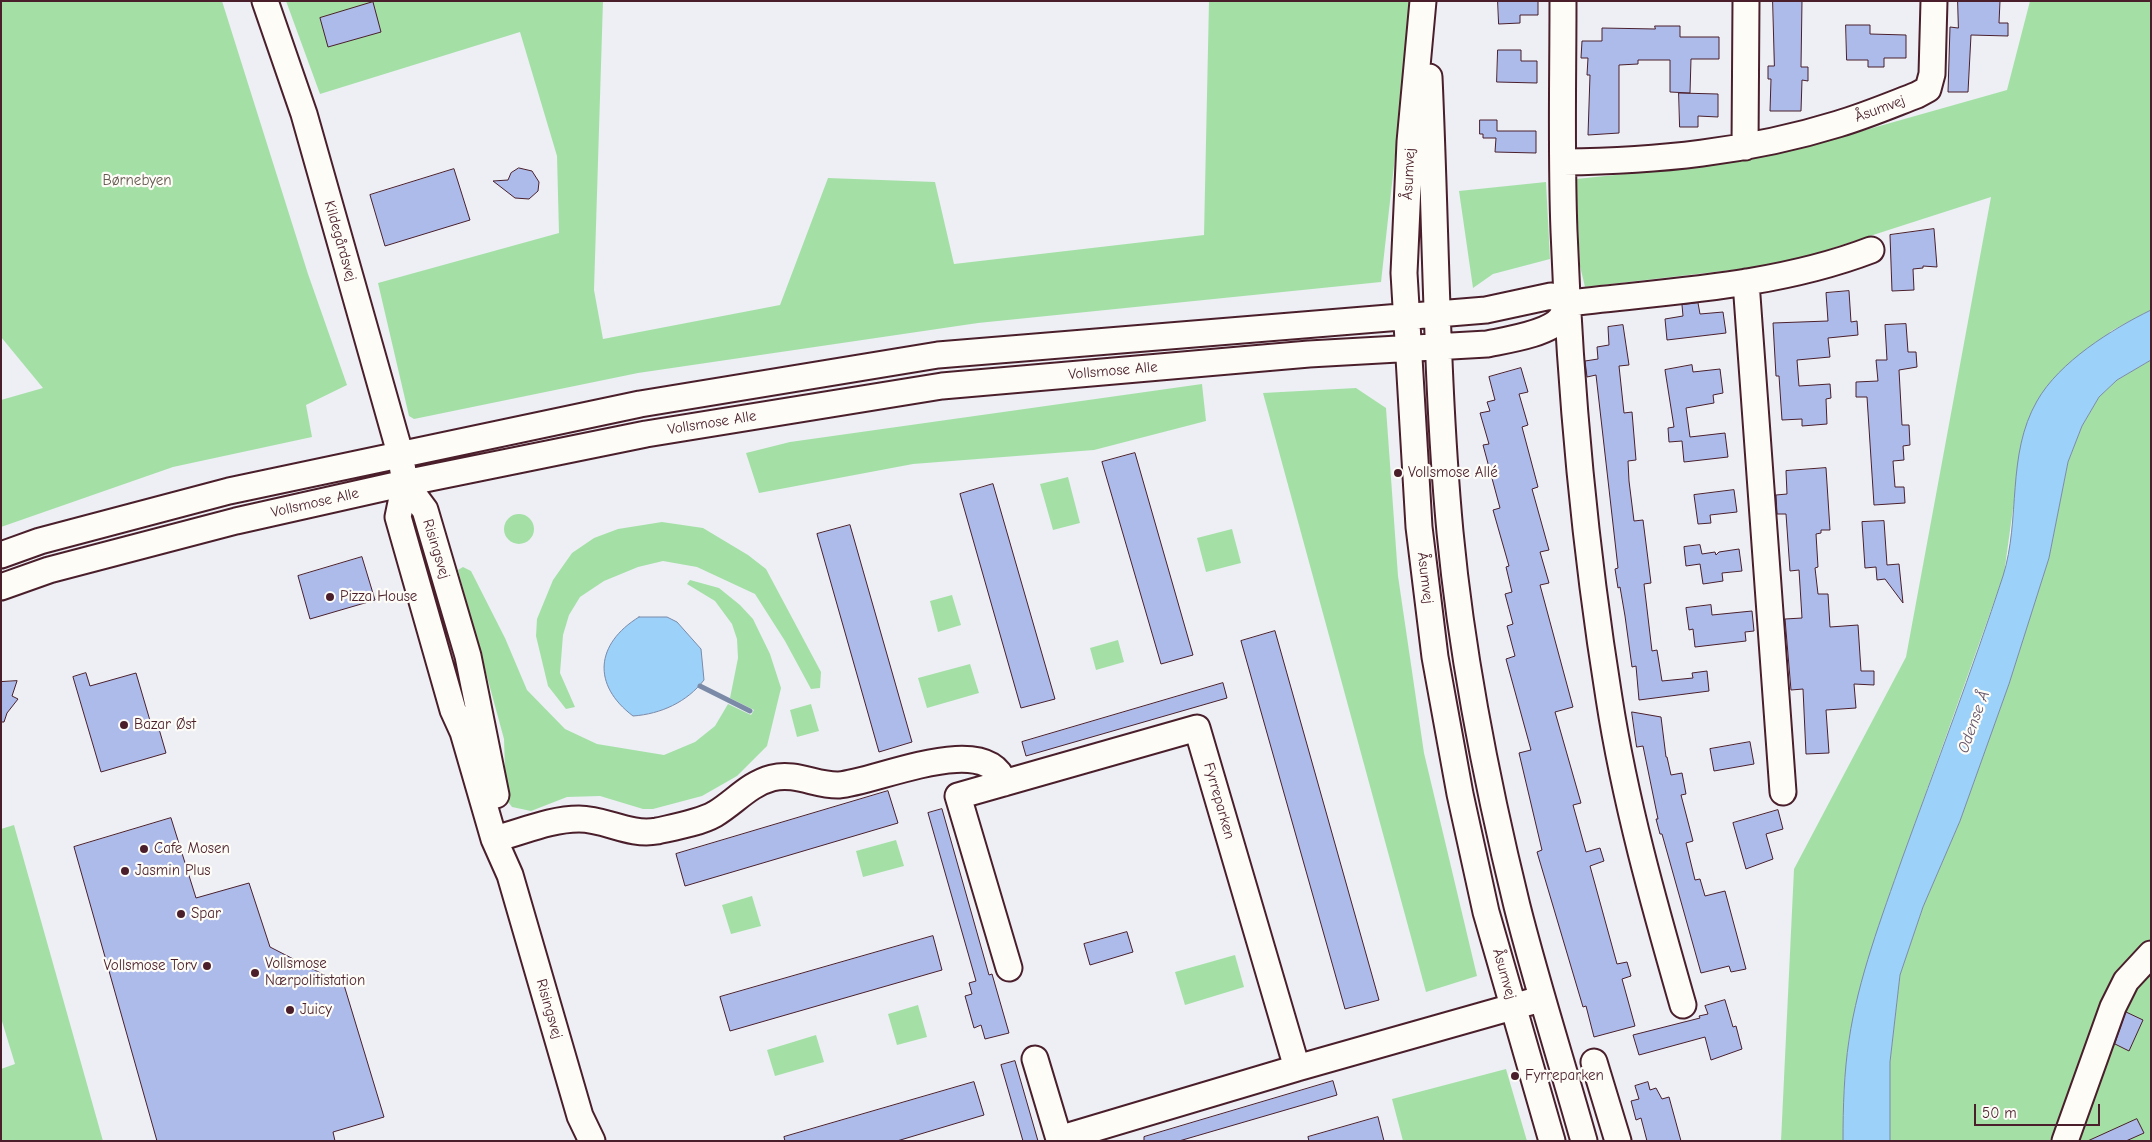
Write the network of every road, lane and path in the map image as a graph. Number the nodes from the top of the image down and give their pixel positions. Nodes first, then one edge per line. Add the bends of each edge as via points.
1 (266, 1) edge
2 (1424, 1) edge
3 (1563, 1) edge
4 (1746, 1) edge
5 (1934, 1) edge
6 (1745, 147) junction
7 (1562, 162) junction
8 (1871, 250) dead end
9 (1746, 282) junction
10 (1568, 303) junction
11 (1437, 314) junction
12 (1406, 316) junction
13 (1438, 348) junction
14 (1408, 349) junction
15 (400, 453) junction
16 (405, 483) junction
17 (1, 555) edge
18 (1, 587) edge
19 (1004, 783) junction
20 (1783, 792) dead end
21 (500, 838) junction
22 (2151, 954) edge
23 (1009, 968) dead end
24 (1543, 998) junction
25 (1683, 1005) dead end
26 (1513, 1006) junction
27 (1035, 1059) dead end
28 (1594, 1062) dead end
29 (1297, 1068) junction
30 (592, 1141) edge
31 (1552, 1141) edge
32 (1584, 1141) edge
33 (1618, 1141) edge
34 (2065, 1141) edge

1 - 15 street, Kildegårdsvej via 304,114
2 - 11 street, Åsumvej
2 - 12 street, Åsumvej via 1409,159 1404,273
3 - 7 street
4 - 6 street
5 - 6 street, Åsumvej via 1932,74 1928,89 1838,124
6 - 7 street, Åsumvej via 1663,158
7 - 10 street
8 - 9 street via 1832,265
9 - 10 street
9 - 20 street
10 - 11 street via 1551,296 1486,310
10 - 13 street via 1560,319 1544,329 1487,344
10 - 25 street via 1590,569 1609,700 1634,820
11 - 12 street, Vollsmose Alle
11 - 13 street, Åsumvej
12 - 14 street, Åsumvej
12 - 15 street, Vollsmose Alle via 938,356 640,404
13 - 14 street, Vollsmose Alle
13 - 24 street, Åsumvej via 1450,533 1466,653 1490,790 1517,907
14 - 16 street, Vollsmose Alle via 1309,354 942,386 646,434
14 - 26 street, Åsumvej via 1419,527 1435,657 1486,912
15 - 16 street, Kildegårdsvej
15 - 17 street, Vollsmose Alle via 229,491 40,541
16 - 18 street, Vollsmose Alle via 236,521 49,570
16 - 21 street, Risingsvej via 398,517 452,710
19 - 21 street via 1001,775 987,764 961,759 943,760 839,785 779,777 754,785 709,816 655,831 626,830 580,819 564,820
19 - 23 street, Fyrreparken via 958,796
19 - 29 street, Fyrreparken via 1197,728
21 - 30 street, Risingsvej via 580,1116
22 - 34 street via 2126,981 2113,1007
24 - 26 street
24 - 32 street, Åsumvej
26 - 29 street
26 - 31 street, Åsumvej
27 - 29 street via 1059,1139
28 - 33 street

